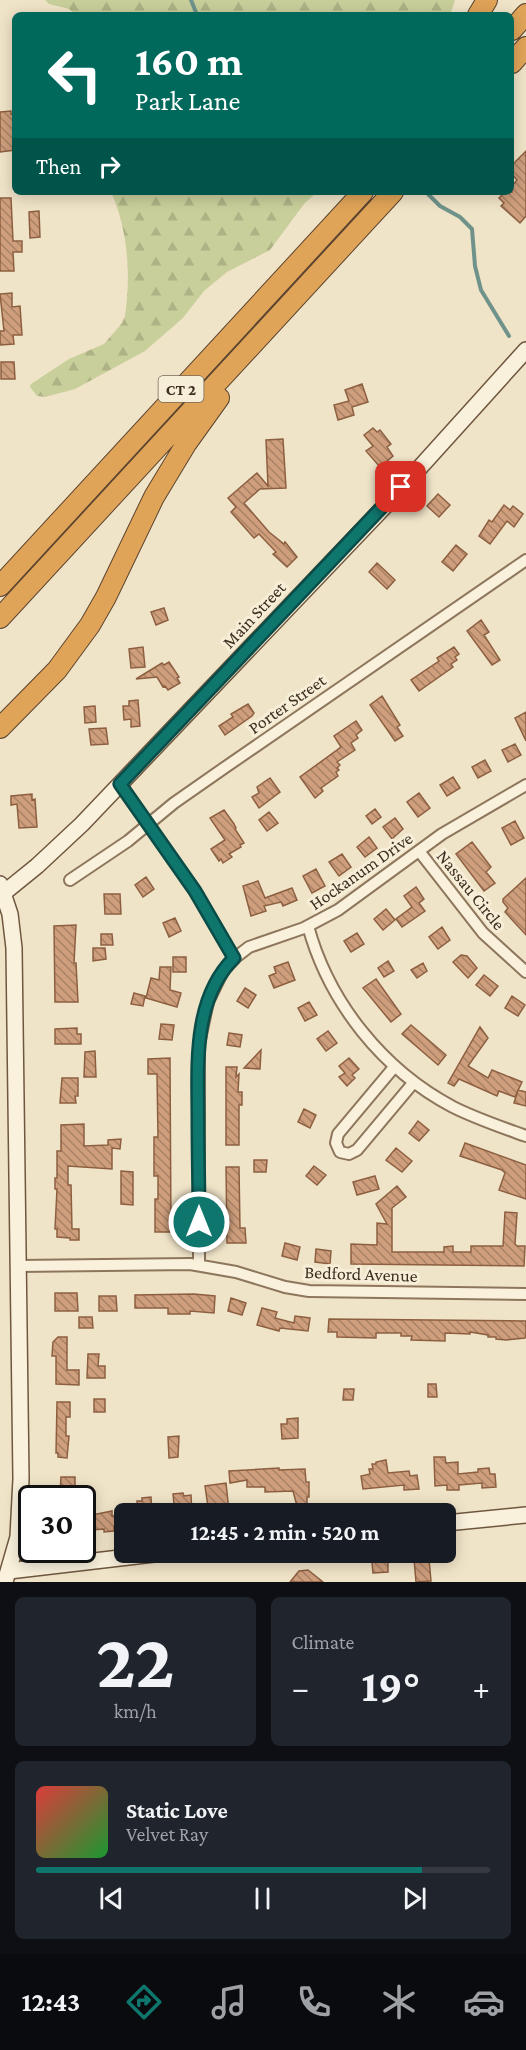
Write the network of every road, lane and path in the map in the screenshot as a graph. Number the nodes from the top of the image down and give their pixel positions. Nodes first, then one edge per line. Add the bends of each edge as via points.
1 (526, 14) edge
2 (514, 28) edge
3 (526, 47) edge
4 (514, 61) edge
5 (344, 195) edge
6 (360, 195) edge
7 (390, 195) edge
8 (301, 259) junction
9 (273, 322) junction
10 (526, 350) edge
11 (526, 560) edge
12 (0, 586) edge
13 (0, 618) edge
14 (0, 728) edge
15 (120, 784) junction
16 (526, 785) edge
17 (148, 824) junction
18 (419, 851) junction
19 (70, 880) dead end
20 (1, 890) edge
21 (308, 926) junction
22 (234, 958) junction
23 (526, 972) edge
24 (395, 1066) junction
25 (414, 1082) junction
26 (526, 1136) edge
27 (199, 1265) junction
28 (18, 1266) junction
29 (526, 1294) edge
30 (526, 1515) edge
31 (456, 1522) edge
32 (114, 1560) edge
33 (5, 1575) edge

1 - 2 highway
3 - 4 highway
5 - 8 highway via 316,228
6 - 8 highway, CT 2
7 - 9 highway, CT 2
8 - 12 highway, CT 2
9 - 13 highway, CT 2
9 - 14 highway via 256,354 211,408 170,469 84,635 57,670
10 - 15 main road, Main Street via 386,505
11 - 17 street, Porter Street
15 - 17 street
15 - 20 main road, Main Street via 60,846
16 - 18 street, Hockanum Drive
17 - 19 street, Porter Street
17 - 22 street via 195,891
18 - 21 street, Hockanum Drive via 348,904
18 - 23 street, Nassau Circle via 483,933
20 - 28 main road via 10,914 14,948
21 - 22 street, Hockanum Drive via 252,946
21 - 24 street via 340,1001
22 - 27 street, Hockanum Drive via 213,986 200,1039
24 - 25 street
24 - 25 street via 338,1134 340,1152 349,1154 357,1150
25 - 26 street via 467,1114
27 - 28 street, Bedford Avenue
27 - 29 street, Bedford Avenue via 309,1291
28 - 33 main road via 21,1495 18,1537
30 - 31 main road
32 - 33 main road

